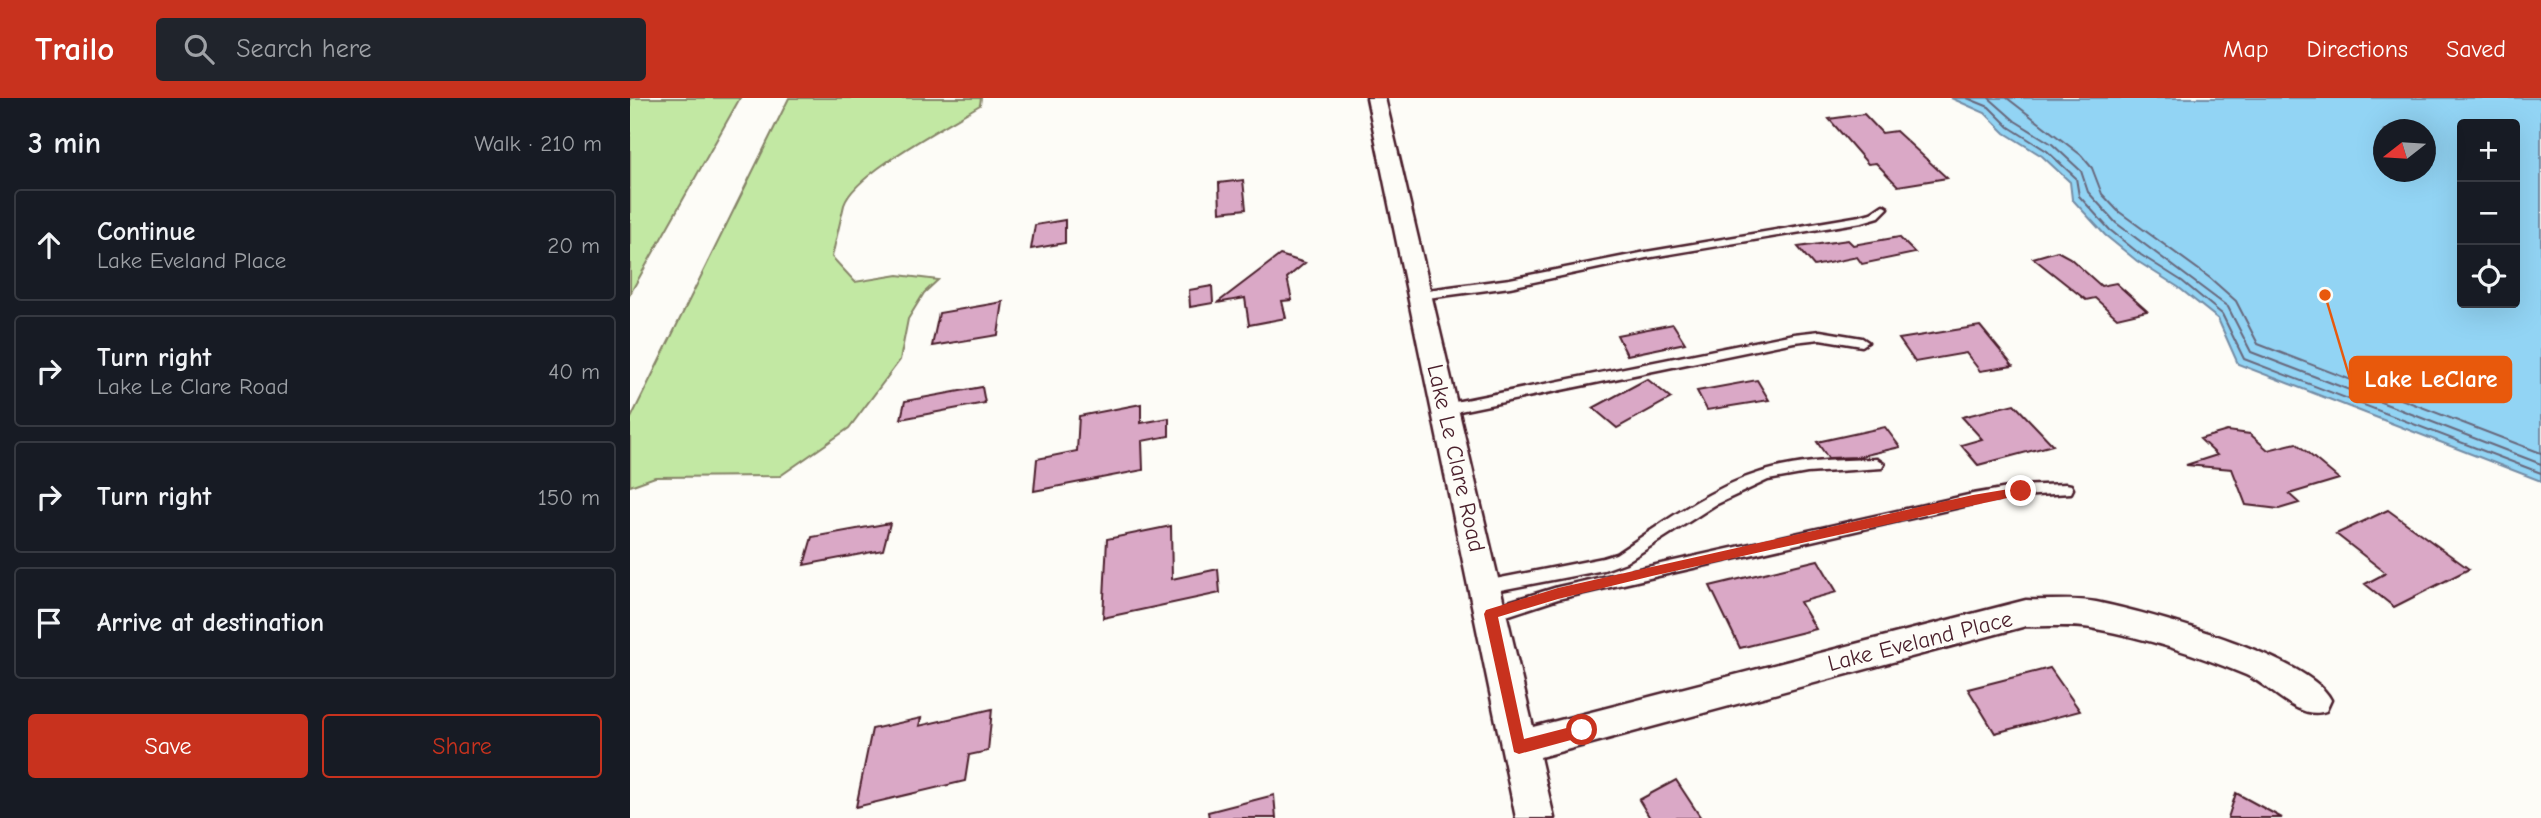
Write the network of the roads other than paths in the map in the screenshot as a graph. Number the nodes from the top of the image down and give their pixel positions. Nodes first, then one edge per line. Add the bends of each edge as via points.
1 (1376, 98) edge
2 (1883, 208) dead end
3 (1420, 295) junction
4 (1862, 342) dead end
5 (1445, 409) junction
6 (1877, 464) dead end
7 (2066, 489) dead end
8 (1485, 587) junction
9 (1491, 614) junction
10 (2314, 700) dead end
11 (1519, 747) junction
12 (1535, 818) edge

1 - 3 street, Lake Le Clare Road
2 - 3 lane via 1862,219
3 - 5 street, Lake Le Clare Road
4 - 5 lane via 1820,335 1794,338
5 - 8 street, Lake Le Clare Road
6 - 8 lane via 1764,476 1736,487 1621,558
7 - 9 lane via 1973,499 1558,593
8 - 9 street, Lake Le Clare Road
9 - 11 street, Lake Le Clare Road
10 - 11 street, Lake Eveland Place via 2260,666 2171,635 2094,615 2026,613
11 - 12 street, Lake Le Clare Road

